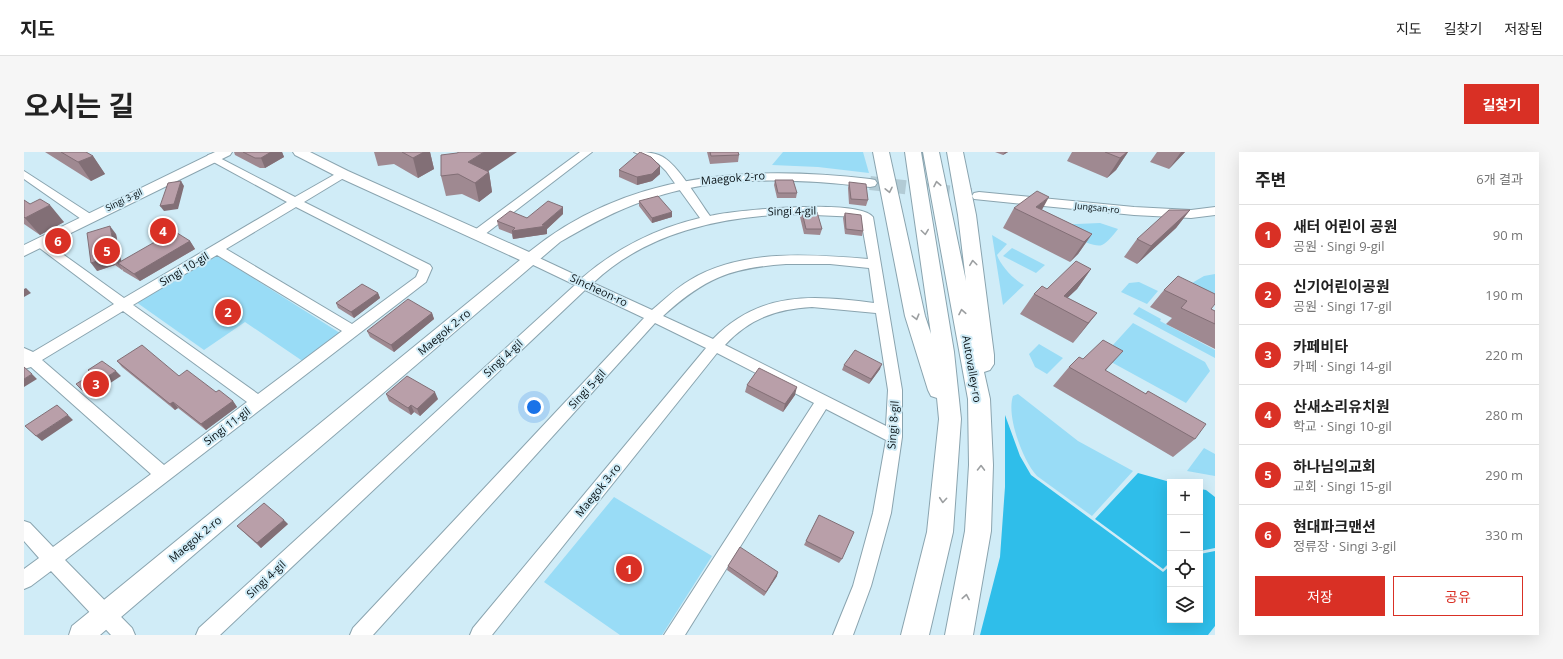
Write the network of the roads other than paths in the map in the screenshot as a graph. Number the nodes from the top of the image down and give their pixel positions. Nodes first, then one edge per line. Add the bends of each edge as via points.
1 (300, 152) edge
2 (588, 152) edge
3 (640, 152) edge
4 (881, 152) edge
5 (913, 152) edge
6 (931, 152) edge
7 (955, 152) edge
8 (219, 155) edge
9 (24, 174) edge
10 (343, 174) junction
11 (870, 183) tunnel mouth
12 (681, 185) junction
13 (979, 196) tunnel mouth
14 (296, 202) junction
15 (1215, 211) edge
16 (862, 214) joint
17 (88, 218) junction
18 (706, 219) junction
19 (476, 235) junction
20 (39, 243) junction
21 (217, 249) junction
22 (24, 251) edge
23 (531, 259) junction
24 (874, 264) junction
25 (584, 283) junction
26 (125, 304) junction
27 (882, 309) junction
28 (654, 316) junction
29 (352, 331) junction
30 (715, 346) junction
31 (27, 358) edge
32 (979, 399) junction
33 (823, 401) junction
34 (259, 403) junction
35 (950, 419) junction
36 (894, 437) junction
37 (163, 474) junction
38 (24, 529) edge
39 (52, 558) junction
40 (24, 580) edge
41 (104, 615) junction
42 (81, 635) edge
43 (125, 635) edge
44 (206, 635) edge
45 (360, 635) edge
46 (480, 635) edge
47 (674, 635) edge
48 (843, 635) edge
49 (915, 635) edge
50 (959, 635) edge

1 - 10 street, Sincheon-ro
2 - 19 street
3 - 12 street via 662,161
4 -> 35 highway via 915,316
5 -> 35 highway via 944,352
32 -> 6 highway, Autovalley-ro
32 -> 7 highway via 984,355 968,223
8 - 14 street
8 - 17 street, Singi 3-gil
9 - 17 street
10 - 14 street, Singi 10-gil
10 - 19 street, Sincheon-ro
11 - 12 street, Maegok 2-ro via 824,177 773,175 713,179
12 - 18 street
12 - 23 street, Maegok 2-ro via 604,210 577,224
13 - 15 street, Jungsan-ro via 1147,212 1191,214
14 - 21 street, Singi 10-gil
14 - 29 street, Singi 11-gil via 385,250 426,268 421,279
16 - 18 street, Singi 4-gil via 789,209
16 - 24 street, Singi 8-gil via 867,217
17 - 20 street, Singi 3-gil
18 - 25 street, Singi 4-gil via 671,229 643,241 620,254
19 - 23 street, Sincheon-ro
20 - 22 street, Singi 3-gil
20 - 26 street
21 - 26 street, Singi 10-gil
21 - 29 street
23 - 25 street, Sincheon-ro
23 - 41 street, Maegok 2-ro
24 - 27 street, Singi 8-gil
24 - 28 street, Singi 5-gil via 825,259 768,261 726,269 701,280 677,295
25 - 28 street, Sincheon-ro
25 - 44 street, Singi 4-gil
26 - 31 street, Singi 10-gil
26 - 34 street
27 - 30 street, Maegok 3-ro via 816,302 777,306 744,320
27 - 36 street, Singi 8-gil via 895,390
28 - 30 street, Sincheon-ro
28 - 45 street, Singi 5-gil
29 - 34 street, Singi 11-gil
30 - 33 street, Sincheon-ro
30 - 46 street, Maegok 3-ro
31 - 37 street
50 -> 32 highway, Autovalley-ro via 978,531 981,465
33 - 36 street, Sincheon-ro
33 - 47 street
34 - 37 street, Singi 11-gil
35 -> 49 highway via 940,532
36 - 48 street, Singi 8-gil via 882,513 862,586
37 - 39 street, Singi 11-gil
38 - 39 street
39 - 40 street, Singi 11-gil
39 - 41 street
41 - 42 street, Maegok 2-ro
41 - 43 street

